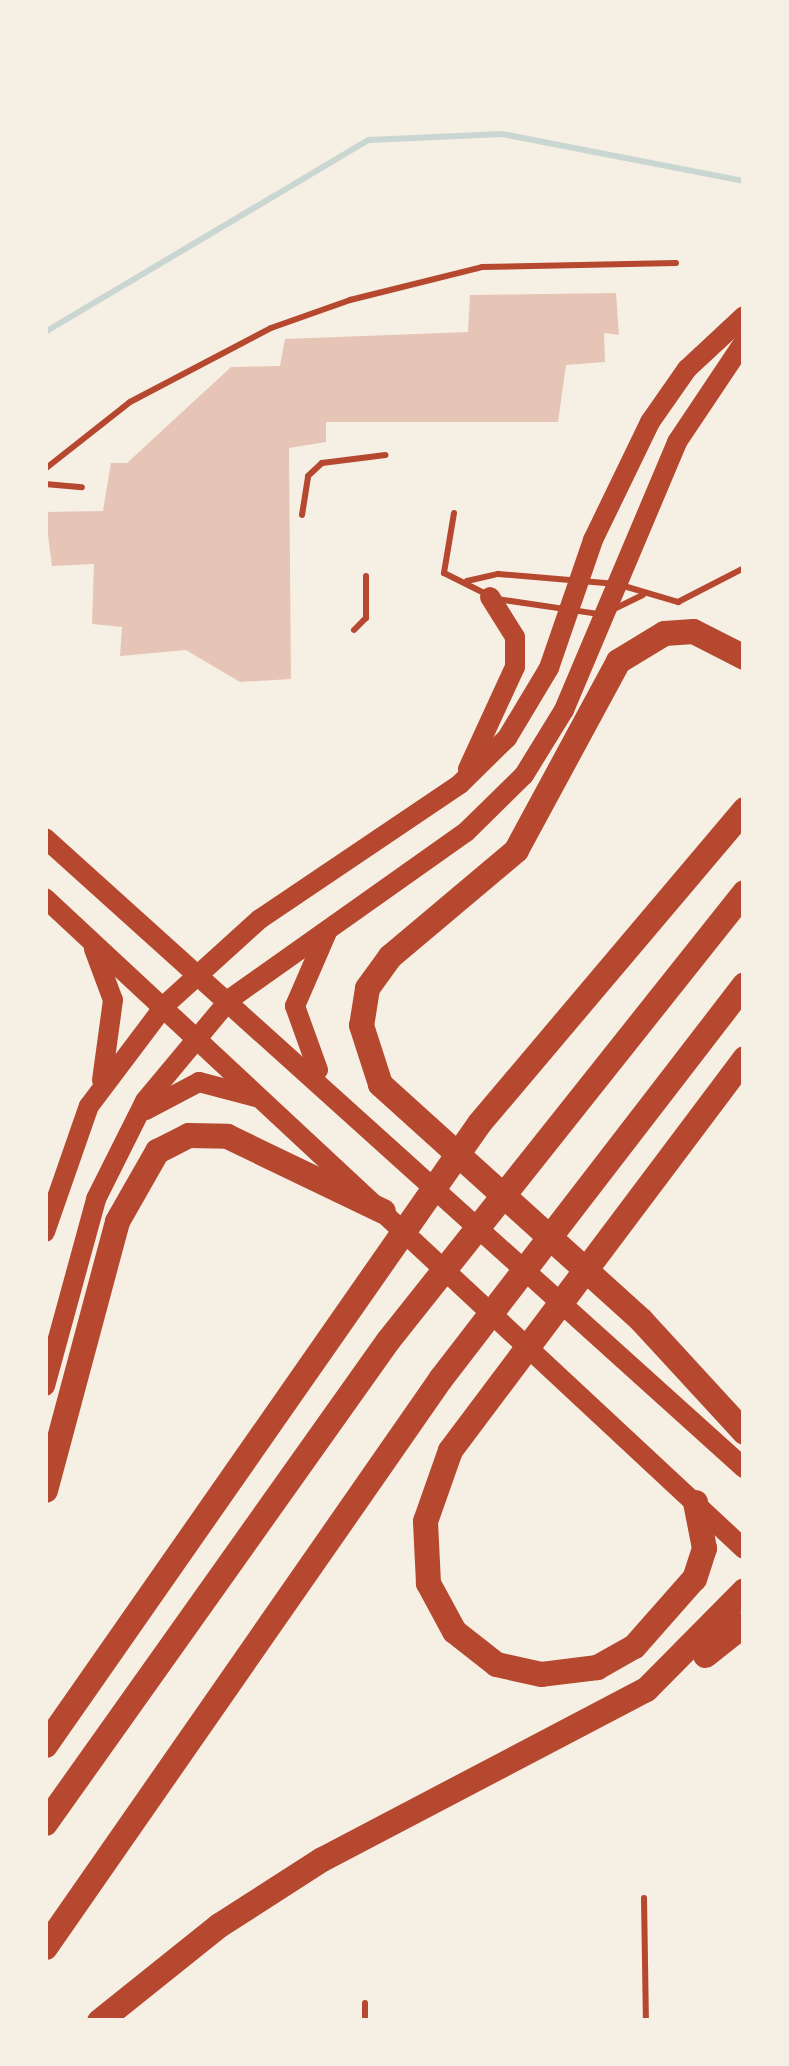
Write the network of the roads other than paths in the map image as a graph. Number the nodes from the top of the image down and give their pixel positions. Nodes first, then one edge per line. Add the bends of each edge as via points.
1 (676, 263) dead end
2 (744, 316) edge
3 (744, 342) edge
4 (385, 455) dead end
5 (45, 469) edge
6 (45, 484) edge
7 (82, 487) dead end
8 (454, 513) dead end
9 (302, 515) dead end
10 (744, 568) edge
11 (366, 576) dead end
12 (467, 580) junction
13 (580, 584) junction
14 (616, 584) junction
15 (644, 595) junction
16 (490, 597) junction
17 (605, 613) junction
18 (568, 616) junction
19 (354, 630) dead end
20 (744, 657) edge
21 (460, 784) junction
22 (744, 788) edge
23 (744, 810) edge
24 (45, 838) edge
25 (717, 839) junction
26 (744, 892) edge
27 (45, 898) edge
28 (335, 920) junction
29 (85, 935) junction
30 (200, 971) junction
31 (744, 984) edge
32 (230, 999) junction
33 (165, 1004) junction
34 (198, 1033) junction
35 (744, 1058) edge
36 (100, 1087) junction
37 (332, 1093) junction
38 (272, 1105) junction
39 (132, 1122) junction
40 (383, 1210) junction
41 (45, 1232) edge
42 (45, 1386) edge
43 (744, 1432) edge
44 (744, 1468) edge
45 (45, 1490) edge
46 (695, 1502) junction
47 (744, 1548) edge
48 (744, 1590) edge
49 (744, 1624) edge
50 (568, 1732) junction
51 (49, 1738) edge
52 (45, 1823) edge
53 (644, 1898) dead end
54 (45, 1947) edge
55 (365, 2003) dead end
56 (99, 2021) edge
57 (365, 2021) edge
58 (646, 2021) edge

1 - 5 lane via 482,267 350,300 270,328 130,402
2 - 13 main road via 664,400
3 - 14 main road via 678,442
4 - 9 lane via 322,463 308,476
6 - 7 lane
8 - 12 lane via 444,573
10 - 15 lane via 694,600
11 - 19 lane via 368,612
12 - 13 lane via 498,574
12 - 16 lane
13 - 14 lane
13 - 18 main road
14 - 15 lane
14 - 17 main road
15 - 17 lane
16 - 18 lane
16 - 21 main road via 515,638 515,667
17 - 18 lane
17 - 28 main road via 564,710 513,789 445,848
18 - 21 main road via 530,704
20 - 43 highway via 693,631 664,633 618,661 526,836 498,870 390,956 367,988 361,1025 380,1084 641,1320
21 - 30 main road
22 - 25 highway
23 - 25 highway
24 - 30 main road
25 - 51 highway via 478,1124
26 - 52 highway via 526,1156
27 - 29 main road
28 - 32 main road
28 - 37 main road via 307,962 294,1006 301,1041
29 - 33 main road
29 - 36 main road via 114,1000
30 - 32 main road
30 - 33 main road
31 - 54 highway via 440,1380
32 - 34 main road
32 - 37 main road
33 - 34 main road
33 - 36 main road
34 - 38 main road
34 - 39 main road
35 - 46 highway via 474,1412 431,1488 424,1554 441,1612 496,1664 570,1673 634,1646 701,1563
36 - 41 main road via 67,1154
37 - 44 main road
38 - 39 main road via 199,1082 173,1090
38 - 40 main road
39 - 42 main road via 86,1228
40 - 45 highway via 227,1136 188,1135 158,1151 117,1222
40 - 46 main road
46 - 47 main road
48 - 50 highway via 658,1681
49 - 50 highway via 658,1699
50 - 56 highway via 322,1859 219,1925
53 - 58 lane
55 - 57 lane

